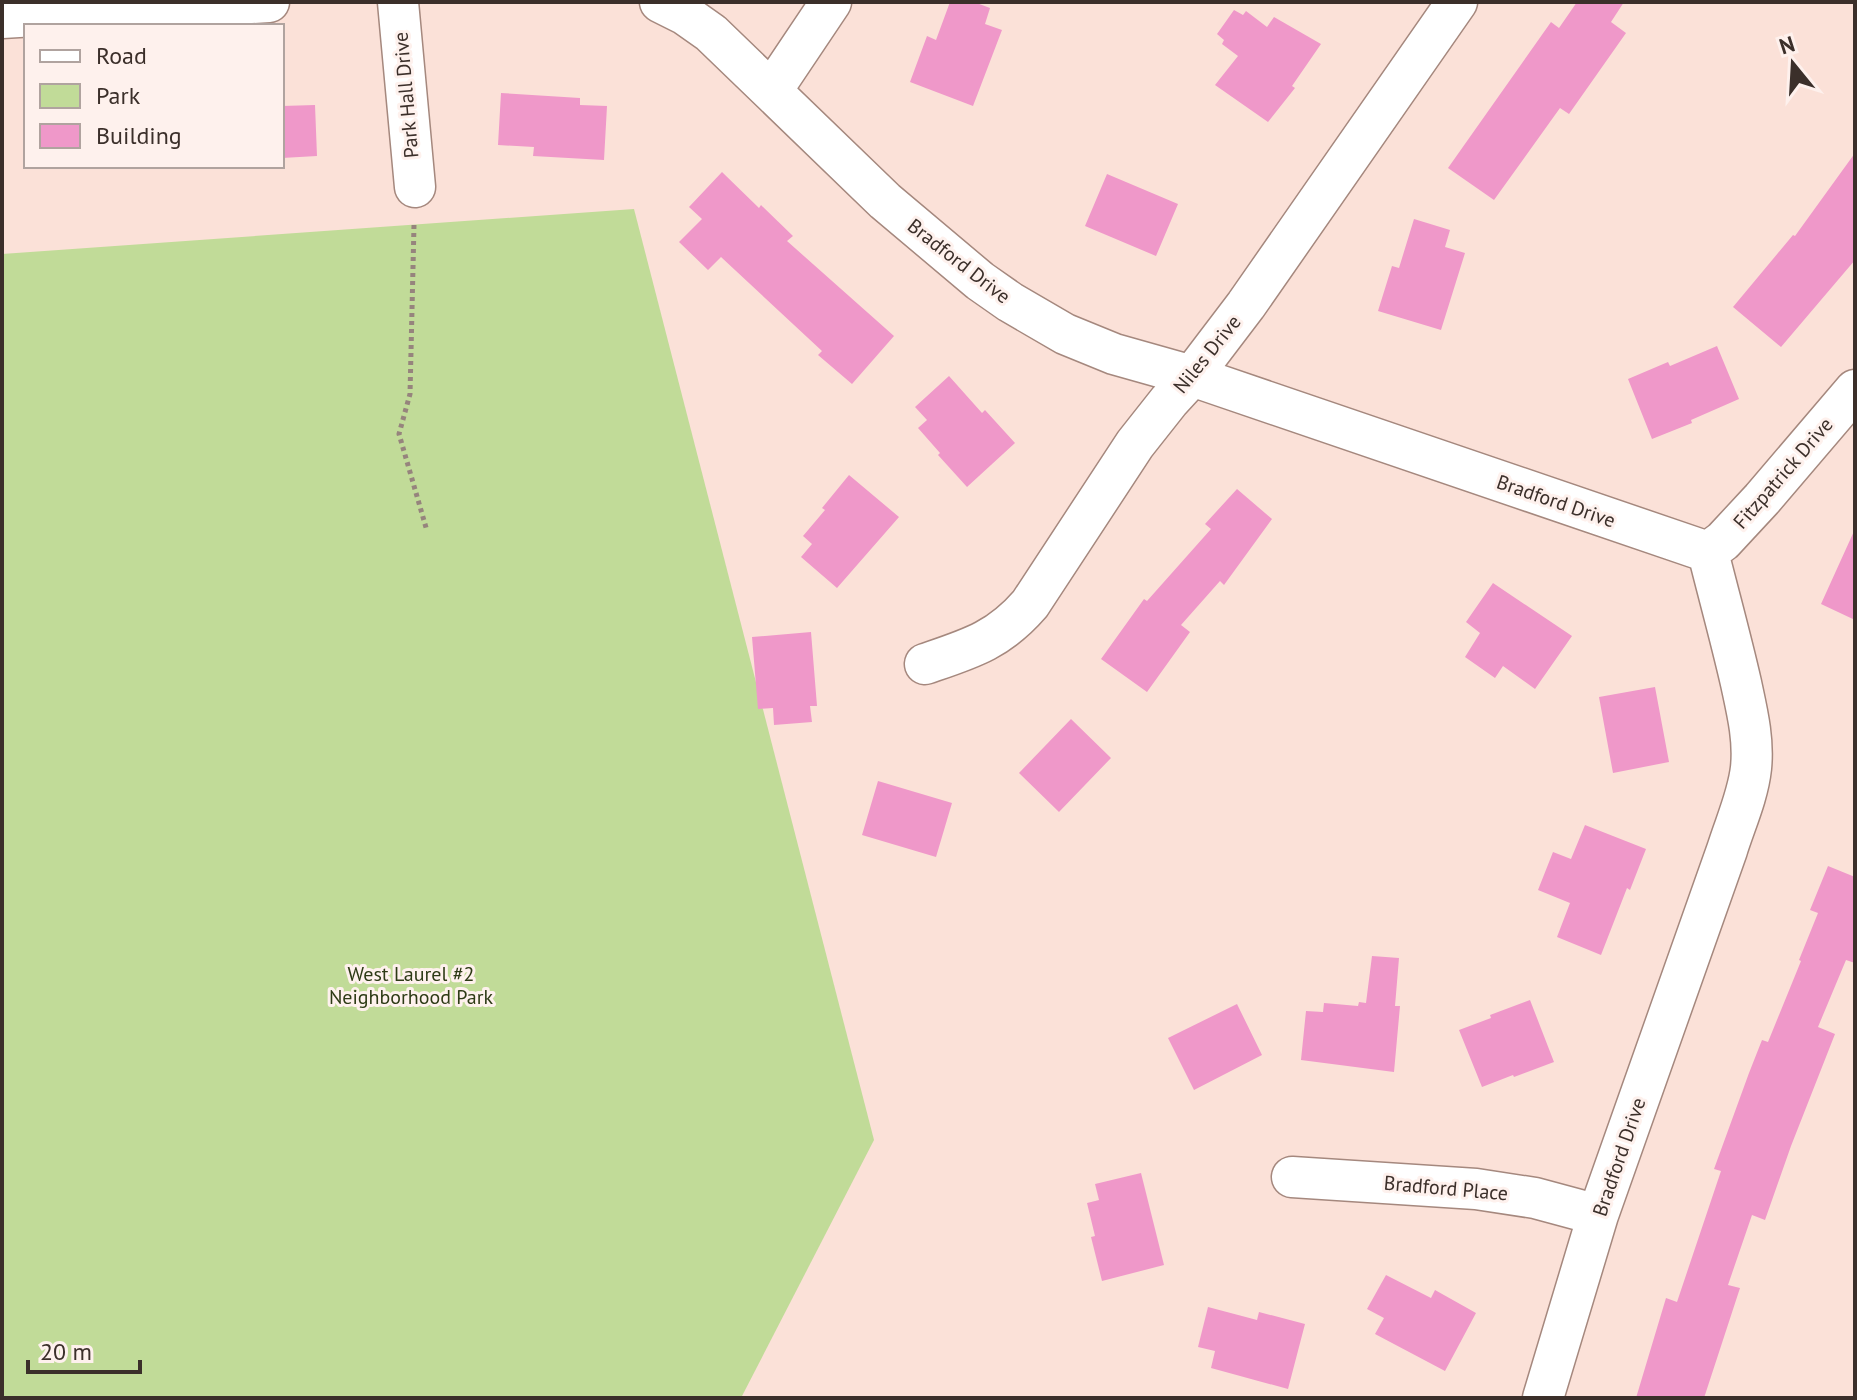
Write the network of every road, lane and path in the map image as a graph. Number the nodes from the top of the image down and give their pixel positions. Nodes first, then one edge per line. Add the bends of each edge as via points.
1 (269, 2) edge
2 (398, 2) edge
3 (660, 2) edge
4 (831, 2) edge
5 (1457, 2) edge
6 (2, 18) edge
7 (772, 90) junction
8 (415, 187) joint
9 (1192, 376) junction
10 (1855, 390) edge
11 (427, 531) dead end
12 (1708, 552) junction
13 (925, 664) dead end
14 (1292, 1177) dead end
15 (1598, 1215) junction
16 (1543, 1398) edge

1 - 6 street
2 - 8 street, Park Hall Drive
3 - 7 street, Bradford Drive via 711,33
4 - 7 street
5 - 9 street, Niles Drive
7 - 9 street, Bradford Drive via 885,201 1010,302 1077,339
8 - 11 path via 410,394 399,434
9 - 12 street, Bradford Drive
9 - 13 street, Niles Drive via 1135,444 1015,623 969,649
10 - 12 street, Fitzpatrick Drive via 1762,499
12 - 15 street, Bradford Drive via 1748,715 1751,770
14 - 15 street, Bradford Place via 1476,1189
15 - 16 street, Bradford Drive

